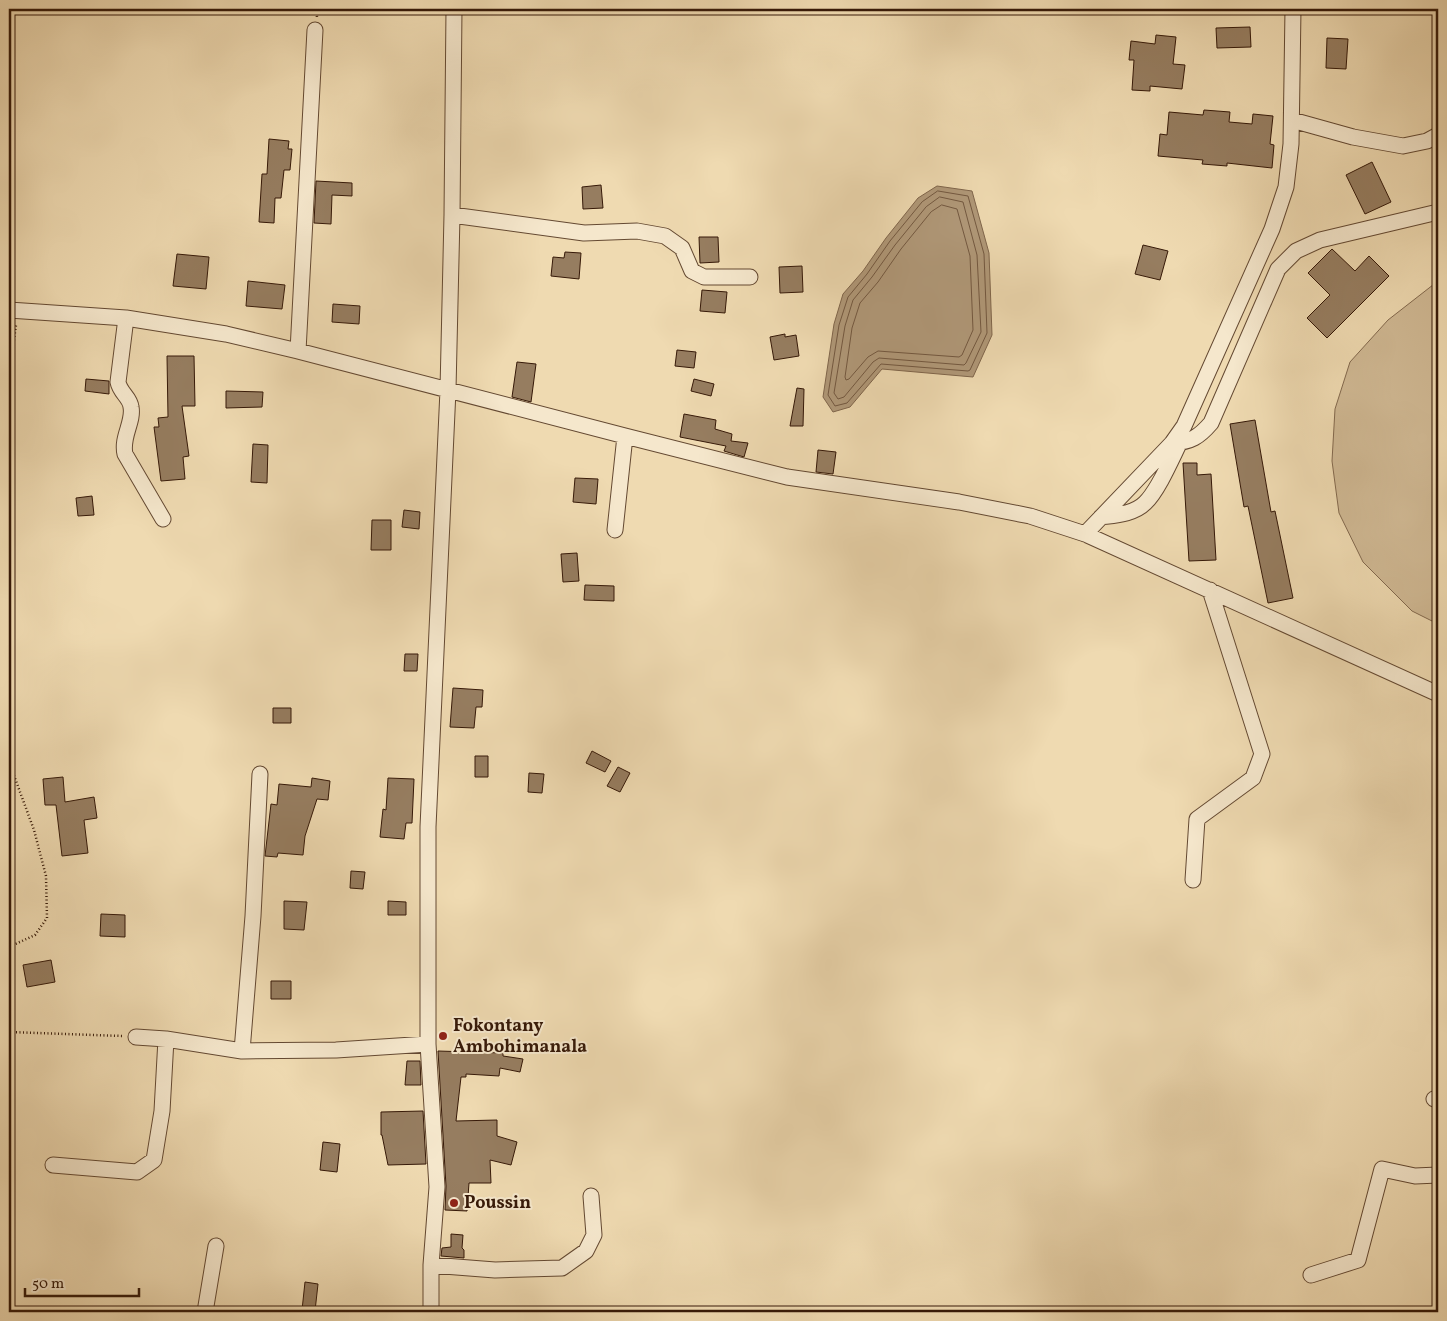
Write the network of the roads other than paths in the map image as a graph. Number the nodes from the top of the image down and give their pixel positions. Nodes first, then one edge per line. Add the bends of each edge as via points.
1 (454, 9) edge
2 (1293, 9) edge
3 (315, 30) dead end
4 (1292, 120) junction
5 (1438, 135) edge
6 (1438, 212) edge
7 (452, 216) junction
8 (750, 278) dead end
9 (13, 310) edge
10 (126, 318) junction
11 (298, 350) junction
12 (448, 390) junction
13 (625, 436) junction
14 (1176, 443) junction
15 (1101, 516) junction
16 (163, 519) dead end
17 (615, 530) dead end
18 (1085, 534) junction
19 (1210, 590) junction
20 (1438, 694) edge
21 (260, 774) dead end
22 (1193, 880) dead end
23 (136, 1037) road end
24 (166, 1039) junction
25 (428, 1044) junction
26 (242, 1051) junction
27 (53, 1164) dead end
28 (1438, 1175) edge
29 (591, 1196) dead end
30 (216, 1246) dead end
31 (431, 1265) junction
32 (1312, 1275) dead end
33 (205, 1312) edge
34 (431, 1312) edge

1 - 7 street
2 - 4 street
3 - 11 street
4 - 5 street via 1353,137 1403,146
4 - 14 street via 1286,187 1272,229
6 - 14 street via 1320,240 1296,251 1278,269 1211,423 1200,436
7 - 8 street via 584,233 637,231 665,236 682,248 692,271 704,277
7 - 12 street
9 - 10 street
10 - 11 street via 226,334
10 - 16 street via 118,382 132,408 123,446
11 - 12 street
12 - 13 street
12 - 25 street via 428,827
13 - 17 street
13 - 18 street via 787,477 959,502 1030,516
14 - 15 street
14 - 15 street via 1159,484 1145,504 1124,514
15 - 18 street
18 - 19 street
19 - 20 street
19 - 22 street via 1262,754 1253,778 1197,819
21 - 26 street
23 - 24 street
24 - 26 street
24 - 27 street via 162,1111 154,1160 137,1172
25 - 26 street via 336,1050
25 - 31 street via 437,1187
28 - 32 street via 1415,1176 1382,1169 1358,1260
29 - 31 street via 594,1235 586,1251 562,1268 495,1270
30 - 33 street
31 - 34 street

